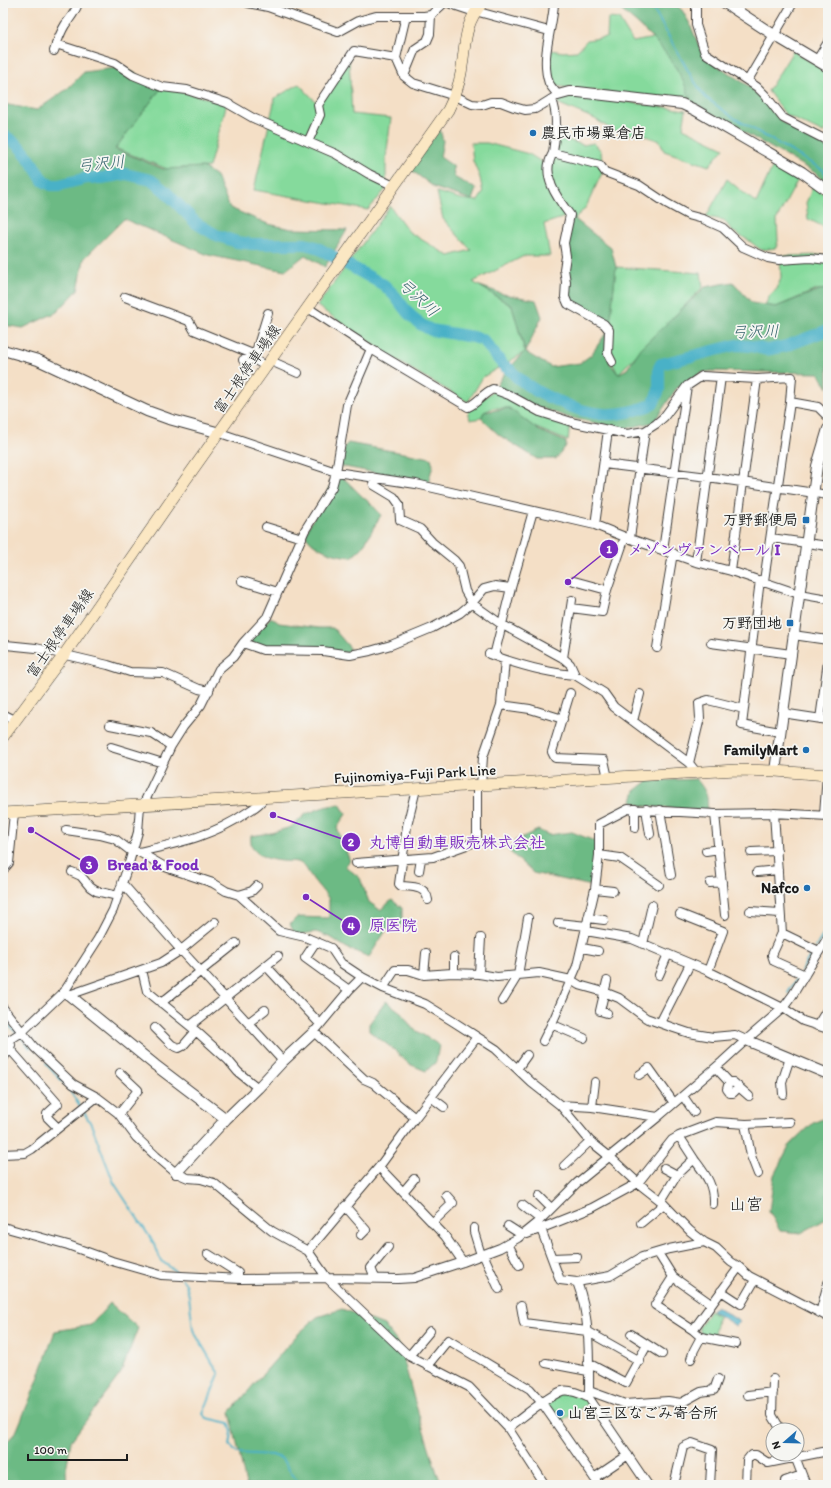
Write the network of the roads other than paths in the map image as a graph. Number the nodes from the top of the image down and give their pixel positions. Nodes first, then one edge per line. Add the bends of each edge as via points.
1 (78, 3) edge
2 (248, 3) edge
3 (444, 3) edge
4 (451, 3) edge
5 (554, 3) edge
6 (696, 3) edge
7 (725, 3) edge
8 (793, 3) edge
9 (257, 4) edge
10 (479, 7) edge
11 (431, 15) junction
12 (406, 16) junction
13 (549, 31) junction
14 (774, 35) junction
15 (828, 42) edge
16 (396, 58) junction
17 (817, 60) junction
18 (828, 66) edge
19 (404, 76) junction
20 (748, 80) junction
21 (455, 96) junction
22 (555, 98) junction
23 (827, 138) edge
24 (308, 142) junction
25 (554, 153) junction
26 (394, 186) junction
27 (828, 191) edge
28 (828, 260) edge
29 (125, 297) dead end
30 (308, 308) junction
31 (268, 313) dead end
32 (371, 349) junction
33 (3, 350) edge
34 (255, 357) junction
35 (243, 360) dead end
36 (612, 362) dead end
37 (269, 364) junction
38 (298, 373) dead end
39 (721, 377) junction
40 (757, 379) junction
41 (687, 386) junction
42 (790, 402) junction
43 (828, 417) edge
44 (828, 429) edge
45 (608, 430) junction
46 (645, 430) junction
47 (220, 433) junction
48 (824, 453) edge
49 (604, 464) junction
50 (640, 468) junction
51 (336, 472) junction
52 (675, 474) junction
53 (372, 477) junction
54 (708, 477) junction
55 (744, 483) junction
56 (778, 488) junction
57 (814, 493) junction
58 (828, 495) edge
59 (532, 511) junction
60 (595, 525) junction
61 (266, 527) dead end
62 (628, 537) junction
63 (302, 538) junction
64 (771, 538) junction
65 (807, 544) junction
66 (828, 546) edge
67 (663, 550) junction
68 (673, 553) junction
69 (696, 562) junction
70 (731, 571) junction
71 (242, 581) dead end
72 (574, 581) dead end
73 (762, 581) junction
74 (511, 588) junction
75 (607, 590) junction
76 (278, 592) junction
77 (799, 594) junction
78 (828, 599) edge
79 (472, 603) junction
80 (502, 624) junction
81 (793, 635) junction
82 (828, 640) edge
83 (243, 643) junction
84 (711, 643) dead end
85 (3, 647) edge
86 (657, 648) dead end
87 (752, 649) junction
88 (791, 654) junction
89 (64, 655) junction
90 (563, 658) junction
91 (505, 660) junction
92 (828, 661) edge
93 (575, 675) junction
94 (209, 690) junction
95 (570, 693) dead end
96 (640, 694) dead end
97 (501, 705) junction
98 (744, 709) junction
99 (782, 713) junction
100 (3, 714) edge
101 (563, 719) junction
102 (824, 719) edge
103 (15, 720) junction
104 (633, 721) junction
105 (110, 726) dead end
106 (780, 732) junction
107 (3, 737) edge
108 (170, 746) junction
109 (111, 747) dead end
110 (163, 763) junction
111 (689, 763) junction
112 (775, 770) junction
113 (697, 772) junction
114 (827, 774) edge
115 (608, 778) junction
116 (479, 786) junction
117 (416, 789) junction
118 (263, 799) junction
119 (141, 805) junction
120 (635, 809) junction
121 (646, 810) junction
122 (660, 810) junction
123 (8, 813) edge
124 (774, 813) junction
125 (716, 814) junction
126 (826, 816) edge
127 (634, 828) dead end
128 (66, 830) dead end
129 (650, 834) dead end
130 (719, 849) junction
131 (706, 851) dead end
132 (777, 851) junction
133 (136, 852) junction
134 (751, 852) dead end
135 (598, 855) junction
136 (402, 859) junction
137 (421, 859) junction
138 (356, 863) dead end
139 (3, 870) edge
140 (778, 870) junction
141 (419, 871) dead end
142 (72, 872) dead end
143 (757, 872) dead end
144 (671, 875) dead end
145 (722, 882) junction
146 (122, 883) junction
147 (710, 883) dead end
148 (659, 885) dead end
149 (257, 886) dead end
150 (595, 888) junction
151 (613, 891) dead end
152 (239, 895) junction
153 (118, 896) junction
154 (428, 900) dead end
155 (652, 905) dead end
156 (750, 911) dead end
157 (780, 913) junction
158 (680, 914) dead end
159 (726, 915) dead end
160 (528, 918) dead end
161 (604, 920) dead end
162 (215, 922) dead end
163 (558, 923) dead end
164 (587, 925) junction
165 (782, 933) junction
166 (828, 937) edge
167 (481, 938) dead end
168 (315, 942) junction
169 (236, 943) dead end
170 (643, 944) junction
171 (582, 948) junction
172 (180, 950) junction
173 (817, 950) junction
174 (598, 951) dead end
175 (426, 952) dead end
176 (668, 954) junction
177 (278, 956) dead end
178 (454, 957) dead end
179 (690, 964) junction
180 (266, 966) junction
181 (142, 970) junction
182 (708, 971) junction
183 (200, 972) junction
184 (454, 973) junction
185 (801, 973) junction
186 (479, 974) junction
187 (424, 975) junction
188 (518, 975) junction
189 (659, 975) dead end
190 (362, 977) junction
191 (571, 980) junction
192 (607, 981) dead end
193 (383, 988) junction
194 (349, 990) junction
195 (604, 992) junction
196 (67, 993) junction
197 (224, 998) junction
198 (502, 1001) dead end
199 (161, 1003) junction
200 (3, 1008) edge
201 (783, 1008) junction
202 (828, 1008) edge
203 (265, 1010) dead end
204 (607, 1013) dead end
205 (248, 1023) junction
206 (660, 1023) junction
207 (551, 1024) junction
208 (817, 1026) junction
209 (154, 1028) dead end
210 (317, 1028) junction
211 (193, 1029) junction
212 (828, 1029) edge
213 (19, 1034) junction
214 (477, 1037) junction
215 (584, 1038) dead end
216 (543, 1040) dead end
217 (746, 1040) junction
218 (6, 1046) edge
219 (527, 1055) dead end
220 (790, 1058) junction
221 (3, 1059) edge
222 (283, 1061) junction
223 (716, 1068) junction
224 (517, 1069) junction
225 (120, 1073) dead end
226 (639, 1074) dead end
227 (828, 1074) edge
228 (595, 1082) dead end
229 (258, 1088) junction
230 (783, 1094) dead end
231 (683, 1096) junction
232 (749, 1096) dead end
233 (97, 1097) junction
234 (431, 1097) junction
235 (674, 1103) junction
236 (560, 1105) junction
237 (444, 1107) dead end
238 (592, 1107) junction
239 (694, 1112) dead end
240 (119, 1114) junction
241 (658, 1117) junction
242 (415, 1118) junction
243 (226, 1119) junction
244 (790, 1122) dead end
245 (745, 1124) junction
246 (58, 1128) junction
247 (679, 1136) junction
248 (590, 1141) junction
249 (3, 1154) edge
250 (610, 1157) junction
251 (694, 1159) junction
252 (564, 1166) dead end
253 (379, 1167) junction
254 (664, 1168) dead end
255 (176, 1173) junction
256 (758, 1174) dead end
257 (677, 1175) junction
258 (414, 1179) dead end
259 (638, 1183) junction
260 (402, 1192) junction
261 (446, 1195) dead end
262 (539, 1196) dead end
263 (662, 1202) junction
264 (713, 1204) dead end
265 (522, 1205) dead end
266 (346, 1206) junction
267 (551, 1208) junction
268 (540, 1219) junction
269 (432, 1223) junction
270 (641, 1223) dead end
271 (508, 1226) dead end
272 (3, 1227) edge
273 (474, 1228) dead end
274 (541, 1230) junction
275 (360, 1235) dead end
276 (520, 1237) junction
277 (704, 1242) junction
278 (508, 1244) junction
279 (388, 1247) dead end
280 (308, 1251) junction
281 (658, 1253) junction
282 (208, 1254) dead end
283 (482, 1255) junction
284 (577, 1257) dead end
285 (552, 1258) junction
286 (463, 1262) junction
287 (518, 1265) dead end
288 (739, 1267) junction
289 (673, 1277) junction
290 (327, 1278) junction
291 (376, 1278) junction
292 (238, 1279) junction
293 (755, 1280) junction
294 (577, 1282) junction
295 (828, 1283) edge
296 (499, 1289) dead end
297 (721, 1291) junction
298 (711, 1304) junction
299 (521, 1306) dead end
300 (824, 1315) edge
301 (693, 1330) junction
302 (430, 1331) dead end
303 (587, 1331) junction
304 (631, 1334) dead end
305 (701, 1337) junction
306 (736, 1344) dead end
307 (647, 1345) junction
308 (662, 1354) dead end
309 (409, 1356) junction
310 (691, 1359) dead end
311 (640, 1360) junction
312 (546, 1363) dead end
313 (427, 1366) junction
314 (588, 1367) junction
315 (718, 1379) dead end
316 (773, 1379) dead end
317 (773, 1392) junction
318 (589, 1394) junction
319 (748, 1395) dead end
320 (542, 1403) junction
321 (776, 1422) edge
322 (508, 1428) junction
323 (828, 1452) edge
324 (628, 1455) junction
325 (805, 1455) edge
326 (765, 1461) edge
327 (797, 1462) edge
328 (802, 1476) junction
329 (596, 1482) edge
330 (545, 1485) edge
331 (648, 1485) edge
332 (674, 1485) edge
333 (710, 1485) edge
334 (746, 1485) edge
335 (785, 1485) edge
336 (806, 1485) edge

1 - 24 street via 55,48 115,63 134,75 162,87 186,90 227,103
2 - 9 street
3 - 11 street
4 - 10 street
5 - 13 street
6 - 20 street via 696,25 705,53
7 - 14 street
8 - 14 street
9 - 12 street via 338,32 358,21 376,16
10 - 13 street
10 - 21 main road, 富士根停車場線 via 470,21 467,32
11 - 12 street
11 - 19 street via 427,41 415,49
12 - 16 street
13 - 22 street via 546,66
14 - 17 street
14 - 20 street
15 - 17 street
16 - 19 street
16 - 24 street via 354,52 318,105 320,115
17 - 18 street
19 - 21 street via 413,83
20 - 23 street via 765,95 783,118
21 - 22 street via 472,104 501,102 525,110 535,109
21 - 26 main road, 富士根停車場線 via 448,110
22 - 25 street via 557,116
22 - 27 street via 569,92 578,92 682,104 802,172
24 - 26 street via 336,154
25 - 28 street via 600,165 605,172 639,185 688,215 723,228 743,247 768,258
25 - 36 street via 548,166 549,180 570,215 564,243 565,297 568,304 604,324 609,330 608,354
26 - 30 main road, 富士根停車場線
29 - 34 street via 189,321 194,330
30 - 32 street
30 - 37 main road, 富士根停車場線
31 - 34 street
32 - 45 street via 468,407 476,404 493,389 540,412
32 - 51 street via 347,405
33 - 47 street via 38,360 162,416
34 - 35 street
34 - 37 street
37 - 38 street
37 - 47 main road, 富士根停車場線
39 - 40 street
39 - 41 street via 702,376
39 - 54 street
40 - 42 street via 792,378
40 - 55 street
41 - 46 street via 664,417
41 - 52 street
42 - 43 street via 818,407
42 - 56 street
44 - 48 street
45 - 46 street via 627,434
45 - 49 street
46 - 50 street
47 - 51 street
47 - 89 main road, 富士根停車場線
48 - 57 street
49 - 50 street
49 - 60 street
50 - 52 street
50 - 62 street
51 - 53 street
51 - 63 street via 332,488
52 - 54 street
52 - 67 street
53 - 59 street via 416,484
53 - 79 street via 374,485 394,497 399,504 400,520 420,529 459,566 465,591
54 - 55 street
54 - 69 street
55 - 56 street
55 - 70 street
56 - 57 street
56 - 64 street
57 - 58 street
57 - 65 street
59 - 60 street
59 - 74 street
60 - 62 street
61 - 63 street
62 - 67 street
62 - 75 street
63 - 76 street
64 - 65 street
64 - 73 street
65 - 66 street
65 - 77 street
67 - 68 street
68 - 69 street
68 - 86 street
69 - 70 street
70 - 73 street
71 - 76 street
72 - 75 street
73 - 77 street
73 - 87 street
74 - 79 street via 495,586 484,590
74 - 80 street
75 - 90 street via 602,612 572,604
76 - 83 street via 267,617
77 - 78 street
77 - 81 street
79 - 80 street
79 - 83 street via 460,613 432,628 364,653 350,655 323,651 263,650
80 - 90 street
80 - 91 street via 491,655
81 - 82 street
81 - 88 street
83 - 94 street via 233,657 219,669
84 - 87 street
85 - 89 street via 28,647
87 - 88 street
87 - 98 street
88 - 99 street
89 - 94 street via 130,672 163,673 199,689
89 - 103 main road, 富士根停車場線
90 - 93 street via 570,664
91 - 93 street via 557,674
91 - 97 street
92 - 102 street
93 - 104 street via 604,693 614,707
94 - 108 street via 201,705
95 - 101 street
96 - 104 street
97 - 101 street via 530,709
97 - 116 street via 483,757
98 - 106 street via 742,726
98 - 111 street via 708,700 699,703 700,718
99 - 102 street
99 - 106 street
100 - 103 street
101 - 115 street via 552,752 555,758 604,760
103 - 107 main road, 富士根停車場線
104 - 111 street
105 - 108 street via 151,733
106 - 112 street
108 - 110 street
109 - 110 street
110 - 119 street
111 - 113 street
112 - 113 main road, Fujinomiya-Fuji Park Line
112 - 114 main road, Fujinomiya-Fuji Park Line
113 - 115 main road, Fujinomiya-Fuji Park Line
114 - 126 street
115 - 116 main road, Fujinomiya-Fuji Park Line
116 - 117 main road, Fujinomiya-Fuji Park Line
116 - 137 street via 475,842
117 - 118 main road, Fujinomiya-Fuji Park Line
117 - 136 street
118 - 119 main road, Fujinomiya-Fuji Park Line
118 - 133 street via 261,803 215,831 178,844
119 - 123 main road, Fujinomiya-Fuji Park Line
119 - 133 street
120 - 121 street
120 - 127 street
120 - 135 street via 628,809 599,824
121 - 122 street
121 - 129 street
122 - 125 street
122 - 144 street
123 - 139 street via 9,863
124 - 125 street
124 - 126 street
124 - 132 street
125 - 130 street
128 - 133 street via 115,839
130 - 131 street
130 - 145 street
132 - 134 street
132 - 140 street
133 - 146 street
133 - 152 street via 165,867 213,883
135 - 148 street via 620,858
135 - 150 street
136 - 137 street
136 - 138 street
136 - 154 street via 399,884 422,889 428,895
137 - 141 street
140 - 143 street
140 - 157 street
142 - 153 street via 81,876 96,891
145 - 147 street
145 - 159 street
146 - 153 street
146 - 172 street
149 - 152 street via 252,891
150 - 151 street
150 - 164 street
152 - 168 street via 279,931
153 - 196 street via 98,939
155 - 170 street
156 - 157 street
157 - 165 street
158 - 182 street via 723,932
160 - 188 street
161 - 164 street
162 - 172 street
163 - 164 street
164 - 170 street
164 - 171 street
165 - 173 street
165 - 185 street via 772,955 774,961
166 - 173 street
167 - 186 street
168 - 190 street via 331,948 341,963
168 - 194 street via 305,958
169 - 183 street
170 - 176 street
171 - 174 street
171 - 191 street
172 - 181 street via 161,963
172 - 183 street
173 - 185 street
175 - 187 street
176 - 179 street
176 - 189 street
177 - 180 street
178 - 184 street
179 - 182 street
179 - 206 street
180 - 197 street
180 - 210 street
181 - 196 street
181 - 199 street via 147,991
182 - 201 street
183 - 197 street
183 - 199 street
184 - 186 street
184 - 187 street
185 - 201 street via 792,996
186 - 188 street via 497,977
187 - 193 street via 408,970 395,970
188 - 191 street via 539,974
188 - 198 street
190 - 193 street
190 - 194 street
191 - 195 street
191 - 207 street
192 - 195 street
193 - 214 street via 425,1004
194 - 210 street
195 - 204 street via 600,1011
195 - 206 street via 619,998 646,1018
196 - 213 street
196 - 243 street
197 - 205 street
197 - 211 street
199 - 211 street
200 - 213 street
201 - 208 street via 803,1021
201 - 217 street
202 - 208 street
203 - 205 street
205 - 222 street
206 - 217 street via 689,1033 713,1037 735,1035
207 - 215 street
207 - 216 street
208 - 212 street
209 - 211 street via 178,1048 183,1046
210 - 222 street
210 - 242 street via 364,1079 373,1083
211 - 229 street
213 - 218 street
213 - 233 street via 73,1084
214 - 224 street via 496,1049
214 - 234 street
217 - 220 street
217 - 223 street
218 - 221 street
218 - 246 street via 58,1104 47,1117
219 - 224 street
220 - 227 street
220 - 230 street via 782,1082
222 - 229 street
223 - 231 street
223 - 232 street via 729,1082 733,1082
224 - 236 street
225 - 240 street via 138,1090
226 - 235 street via 649,1068
228 - 238 street
229 - 243 street
231 - 235 street
231 - 239 street
233 - 240 street
233 - 246 street
234 - 237 street
234 - 242 street
235 - 241 street
236 - 238 street
236 - 248 street
238 - 241 street
240 - 255 street via 136,1137
241 - 250 street
242 - 253 street
243 - 255 street
244 - 245 street
245 - 247 street via 716,1122
245 - 256 street via 751,1156
246 - 249 street via 25,1153
247 - 251 street
247 - 259 street via 672,1140
248 - 250 street
248 - 252 street
250 - 259 street
250 - 267 street
251 - 257 street
251 - 264 street via 708,1177 714,1193
253 - 260 street
253 - 266 street
254 - 257 street
255 - 280 street via 214,1183 272,1231
257 - 263 street
258 - 260 street
259 - 263 street
259 - 274 street via 592,1208
260 - 269 street
261 - 269 street via 453,1203
262 - 267 street
263 - 270 street
263 - 277 street via 690,1232
265 - 268 street
266 - 275 street via 366,1230
266 - 280 street
267 - 268 street
268 - 276 street
269 - 286 street via 445,1236
271 - 276 street
272 - 292 street via 161,1275
273 - 283 street
274 - 276 street
274 - 285 street
276 - 278 street
277 - 281 street
277 - 288 street via 716,1248
278 - 283 street
278 - 287 street
279 - 291 street via 372,1268
280 - 290 street
281 - 289 street
281 - 294 street via 642,1257 610,1276
282 - 292 street via 238,1273
283 - 286 street
283 - 296 street
284 - 285 street
285 - 294 street via 560,1280
286 - 291 street via 414,1278
288 - 293 street
288 - 297 street
289 - 298 street
289 - 301 street via 655,1305
290 - 291 street
290 - 292 street
290 - 309 street
293 - 297 street via 741,1304
293 - 300 street
294 - 303 street
295 - 300 street
297 - 298 street
298 - 301 street
299 - 303 street via 524,1323
301 - 305 street
302 - 309 street
303 - 311 street
303 - 314 street
304 - 307 street
305 - 306 street
305 - 310 street
307 - 308 street
307 - 311 street
309 - 313 street
311 - 314 street via 626,1383
312 - 314 street
313 - 320 street via 448,1340 530,1389
313 - 322 street via 468,1387
314 - 318 street
315 - 318 street via 714,1390 701,1392 681,1403 625,1404
316 - 317 street
317 - 319 street
317 - 321 street via 772,1415
318 - 320 street via 563,1391
318 - 324 street
320 - 322 street
320 - 329 street
322 - 330 street
323 - 325 street
324 - 329 street
324 - 331 street
326 - 334 street via 756,1455 751,1455 747,1460
327 - 328 street
328 - 335 street via 785,1481
328 - 336 street
332 - 333 street via 683,1447 692,1443 712,1450

